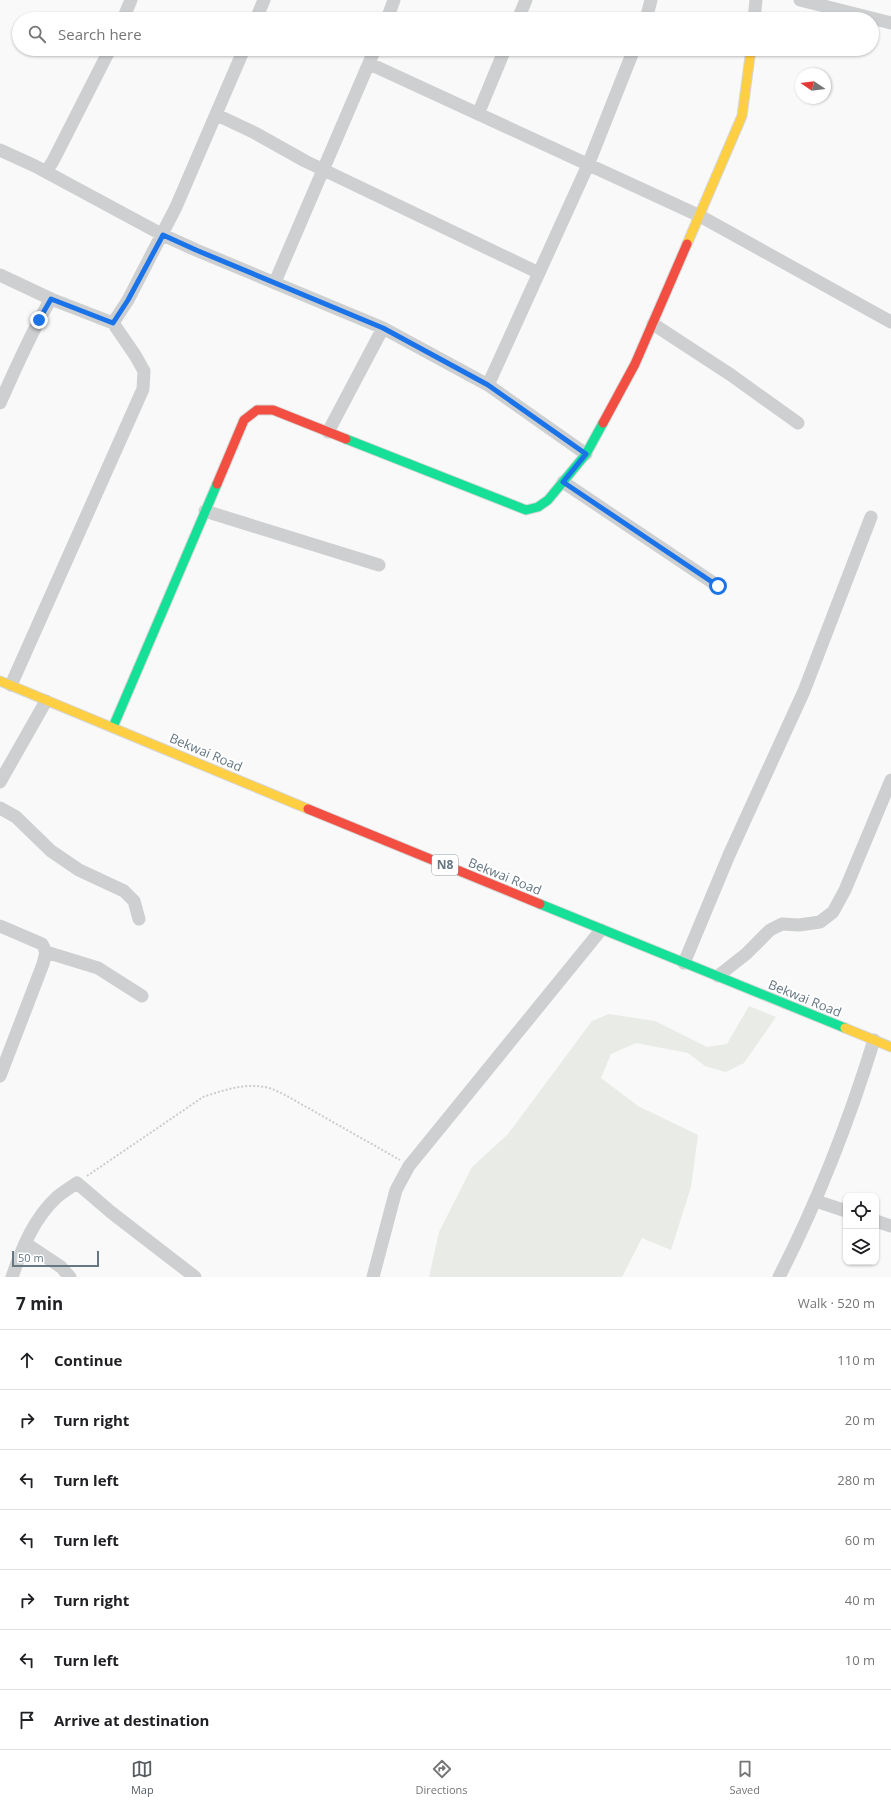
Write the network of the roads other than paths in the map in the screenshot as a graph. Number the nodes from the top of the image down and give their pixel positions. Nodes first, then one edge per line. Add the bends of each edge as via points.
1 (131, 0) edge
2 (264, 0) edge
3 (394, 0) edge
4 (526, 0) edge
5 (651, 0) edge
6 (756, 0) edge
7 (800, 0) edge
8 (126, 12) edge
9 (259, 12) edge
10 (390, 12) edge
11 (521, 12) edge
12 (648, 12) edge
13 (755, 12) edge
14 (847, 12) edge
15 (879, 20) edge
16 (891, 23) edge
17 (106, 56) edge
18 (241, 56) edge
19 (373, 56) edge
20 (502, 56) edge
21 (631, 56) edge
22 (750, 56) edge
23 (370, 64) junction
24 (478, 114) junction
25 (217, 116) junction
26 (0, 150) edge
27 (588, 165) junction
28 (324, 169) junction
29 (46, 172) junction
30 (700, 216) junction
31 (163, 235) junction
32 (539, 273) junction
33 (0, 275) edge
34 (275, 282) junction
35 (51, 299) junction
36 (891, 322) edge
37 (113, 323) junction
38 (653, 324) junction
39 (383, 328) junction
40 (488, 385) junction
41 (0, 403) edge
42 (798, 423) dead end
43 (328, 432) junction
44 (586, 454) junction
45 (563, 482) junction
46 (205, 511) junction
47 (871, 517) dead end
48 (379, 565) dead end
49 (718, 586) dead end
50 (5, 683) edge
51 (46, 701) junction
52 (113, 727) junction
53 (891, 780) edge
54 (0, 782) edge
55 (0, 808) edge
56 (139, 919) dead end
57 (0, 926) edge
58 (601, 930) junction
59 (46, 952) junction
60 (684, 963) junction
61 (718, 976) junction
62 (142, 996) dead end
63 (874, 1040) junction
64 (891, 1047) edge
65 (0, 1076) edge
66 (816, 1201) junction
67 (843, 1210) edge
68 (879, 1222) edge
69 (891, 1226) edge
70 (25, 1243) junction
71 (12, 1277) edge
72 (70, 1277) edge
73 (195, 1277) edge
74 (372, 1277) edge
75 (779, 1277) edge

1 - 8 street
2 - 9 street
3 - 10 street
4 - 11 street
5 - 12 street
6 - 13 street
7 - 14 street
15 - 16 street
17 - 29 street
18 - 25 street
19 - 23 street
20 - 24 street
21 - 27 street
22 - 30 main road via 742,116
23 - 24 street
23 - 28 street
24 - 27 street
25 - 28 street
25 - 31 street
26 - 29 street
27 - 30 street
27 - 32 street
28 - 32 street
28 - 34 street
29 - 31 street
30 - 36 street
30 - 38 main road
31 - 34 street
31 - 37 street
32 - 40 street
33 - 35 street
34 - 39 street
35 - 37 street
35 - 41 street
37 - 50 street via 144,371 143,389
38 - 42 street
38 - 44 main road via 635,364
39 - 40 street
39 - 43 street
40 - 44 street
43 - 45 main road via 526,510 538,507 548,500
43 - 46 main road via 273,410 252,410 244,420
44 - 45 main road
45 - 49 street
46 - 48 street
46 - 52 main road
47 - 60 street via 804,691 729,855
50 - 51 main road, Bekwai Road / N8
51 - 52 main road, Bekwai Road / N8
51 - 54 street
52 - 58 main road, Bekwai Road / N8
53 - 61 street via 845,890 833,912 820,922 782,924 770,930 746,954
55 - 56 street via 16,817 51,851 79,870 124,891 134,902
57 - 59 street via 42,944
58 - 60 main road, Bekwai Road / N8
58 - 74 street via 409,1166 396,1190
59 - 62 street via 98,968
59 - 65 street
60 - 61 main road, Bekwai Road / N8
61 - 63 main road, Bekwai Road / N8
63 - 64 main road, Bekwai Road / N8
63 - 66 street
66 - 67 street
66 - 75 street
68 - 69 street
70 - 71 street
70 - 72 street
70 - 73 street via 47,1208 57,1197 77,1183

